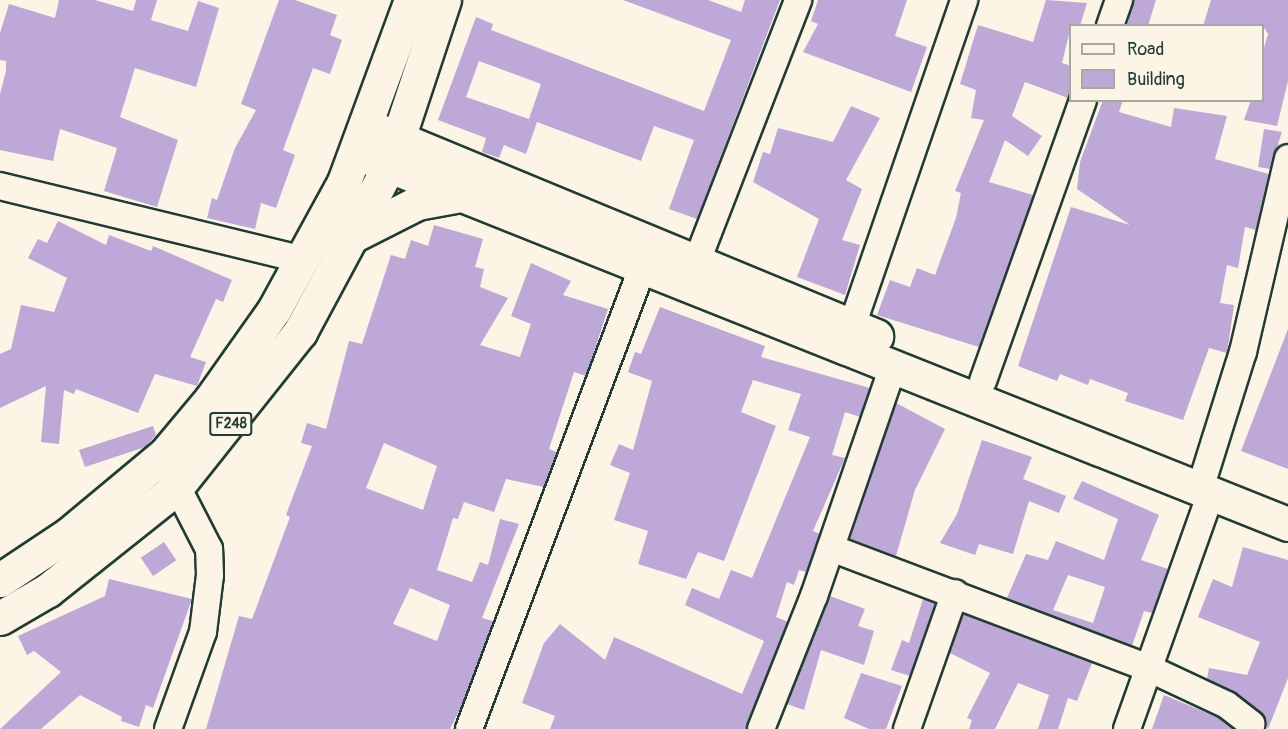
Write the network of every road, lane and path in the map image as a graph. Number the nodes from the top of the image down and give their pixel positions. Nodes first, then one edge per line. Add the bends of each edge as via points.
1 (444, 0) edge
2 (798, 0) edge
3 (964, 0) edge
4 (1119, 0) edge
5 (406, 1) edge
6 (1111, 24) edge
7 (421, 71) junction
8 (1082, 102) edge
9 (363, 139) junction
10 (394, 152) junction
11 (1288, 158) edge
12 (469, 181) junction
13 (0, 186) edge
14 (1282, 205) edge
15 (356, 234) junction
16 (303, 260) junction
17 (697, 261) junction
18 (644, 266) junction
19 (852, 326) junction
20 (893, 367) junction
21 (983, 381) junction
22 (165, 454) junction
23 (1208, 483) junction
24 (175, 489) junction
25 (1288, 506) edge
26 (1288, 524) edge
27 (831, 548) junction
28 (0, 580) edge
29 (955, 593) junction
30 (0, 618) edge
31 (1146, 667) junction
32 (168, 729) edge
33 (469, 729) edge
34 (761, 729) edge
35 (907, 729) edge
36 (1127, 729) edge
37 (1250, 729) edge

1 - 7 main road, F248
2 - 17 street
3 - 19 street
4 - 6 street
5 - 9 main road, F248
7 - 10 main road, F248
7 - 12 main road via 427,119
8 - 21 street
9 - 10 main road
9 - 16 main road, F248
10 - 12 main road
10 - 15 main road, F248
11 - 14 street
12 - 15 main road
12 - 17 main road
12 - 18 main road
13 - 16 street
14 - 23 street
15 - 24 main road, F248 via 300,332
16 - 22 main road, F248 via 218,390
17 - 19 main road
18 - 20 main road
18 - 33 street
19 - 21 main road
20 - 23 main road
20 - 27 street
21 - 23 main road
22 - 24 street
22 - 28 main road, F248 via 69,534
23 - 25 main road
23 - 26 main road
23 - 31 street
24 - 30 main road, F248 via 48,590
24 - 32 street via 208,549 209,603
27 - 29 street
27 - 34 street
29 - 31 street
29 - 35 street
31 - 36 street
31 - 37 street via 1227,705 1251,724

